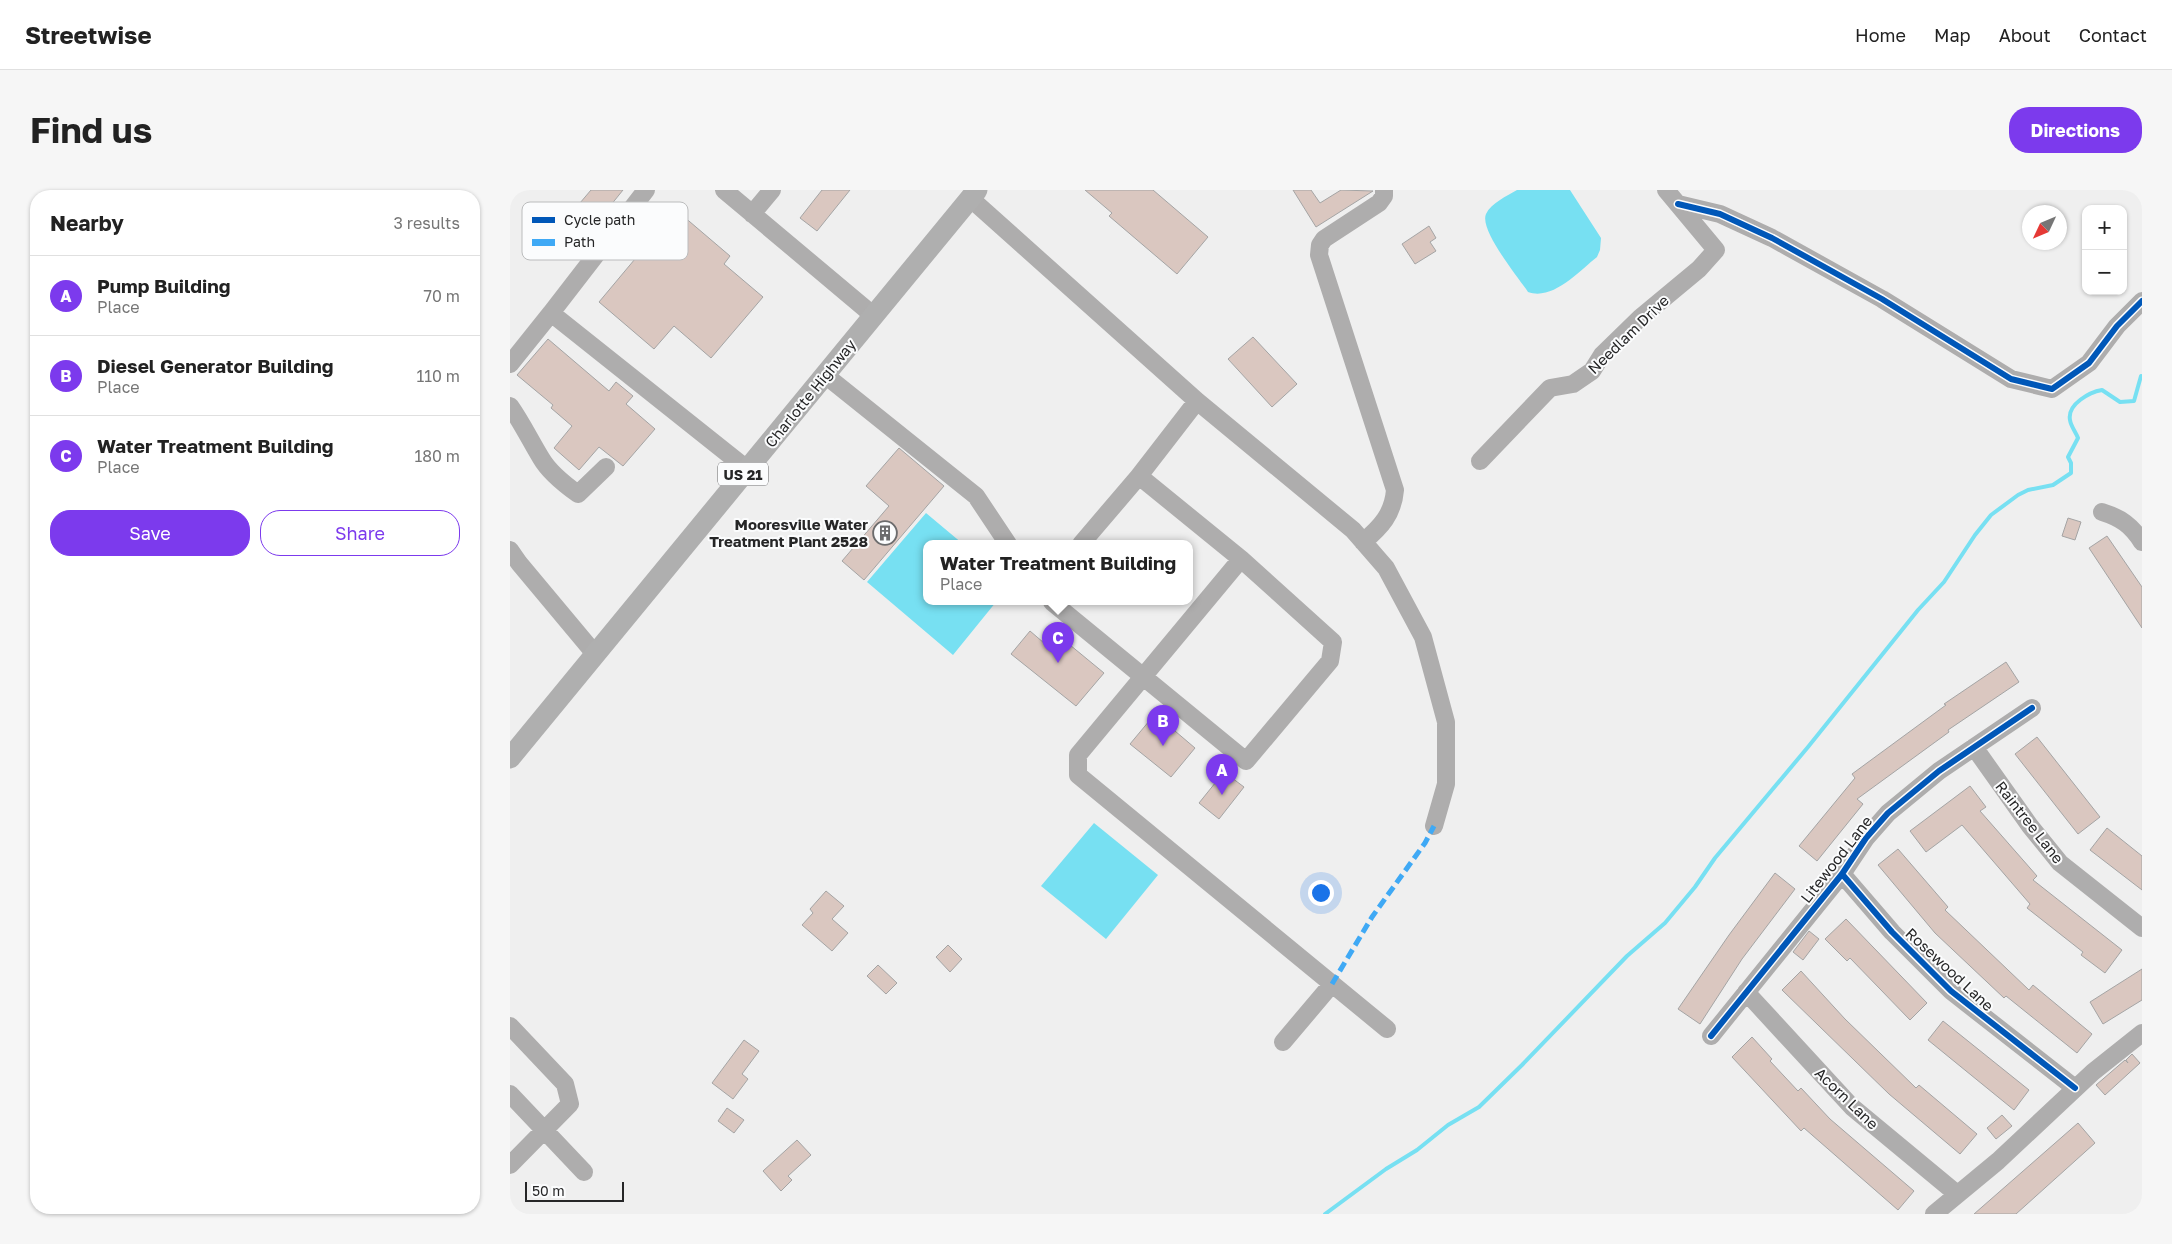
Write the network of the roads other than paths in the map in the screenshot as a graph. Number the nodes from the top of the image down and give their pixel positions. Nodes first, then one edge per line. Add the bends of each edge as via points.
1 (646, 190) edge
2 (724, 190) edge
3 (772, 190) edge
4 (1384, 190) edge
5 (1666, 190) edge
6 (974, 194) edge
7 (637, 202) edge
8 (1678, 204) junction
9 (752, 214) junction
10 (592, 260) edge
11 (2140, 308) edge
12 (551, 313) junction
13 (874, 316) junction
14 (510, 364) edge
15 (825, 375) junction
16 (1197, 401) junction
17 (510, 406) edge
18 (1480, 461) dead end
19 (606, 467) dead end
20 (747, 469) junction
21 (1139, 476) junction
22 (2102, 512) dead end
23 (1005, 540) edge
24 (1083, 540) edge
25 (1363, 542) junction
26 (2142, 542) edge
27 (510, 550) edge
28 (1242, 559) junction
29 (1056, 605) edge
30 (595, 654) junction
31 (1143, 677) junction
32 (2032, 708) dead end
33 (1974, 747) junction
34 (512, 749) edge
35 (1434, 826) dead end
36 (1842, 874) junction
37 (2142, 928) edge
38 (1332, 984) junction
39 (1746, 992) junction
40 (510, 1026) edge
41 (1386, 1029) dead end
42 (2142, 1033) edge
43 (1711, 1036) dead end
44 (1283, 1042) dead end
45 (2075, 1088) junction
46 (510, 1094) edge
47 (543, 1130) junction
48 (510, 1165) edge
49 (584, 1172) dead end
50 (1957, 1194) junction
51 (1934, 1214) edge

1 - 7 street
2 - 9 street
3 - 9 street
4 - 25 street via 1379,203 1324,239 1319,255 1395,490 1389,516
5 - 8 street, Needlam Drive
6 - 13 main road, Charlotte Highway / US 21
6 - 16 street
8 - 11 street via 1720,214 1772,238 1882,299 2012,379 2052,389 2089,363 2117,326
8 - 18 street, Needlam Drive via 1716,250 1602,355 1592,371 1573,384 1550,388
9 - 13 street
10 - 12 street
12 - 14 street
12 - 20 street
13 - 15 main road, Charlotte Highway / US 21
15 - 20 main road, Charlotte Highway / US 21
15 - 23 street via 976,496
16 - 21 street
16 - 25 street via 1353,530
17 - 19 street via 541,459 578,494
20 - 30 main road, Charlotte Highway / US 21
21 - 24 street
21 - 28 street
22 - 26 street via 2118,517 2133,528
25 - 35 street via 1386,568 1423,638 1446,722 1446,784
27 - 30 street
28 - 31 street
28 - 31 street via 1333,642 1330,661 1246,761
29 - 31 street
30 - 34 main road, Charlotte Highway / US 21
31 - 38 street via 1078,755 1078,775
32 - 33 street, Litewood Lane
33 - 36 street, Litewood Lane via 1910,792 1888,813 1866,838
33 - 37 street, Raintree Lane via 2060,863
36 - 39 street, Litewood Lane
36 - 45 street, Rosewood Lane via 1892,932 1951,991
38 - 41 street
38 - 44 street
39 - 43 street, Litewood Lane
39 - 50 street, Acorn Lane via 1852,1106
40 - 47 street via 565,1084 570,1104
42 - 45 street
45 - 50 street via 1998,1161
46 - 47 street
47 - 48 street
47 - 49 street
50 - 51 street

